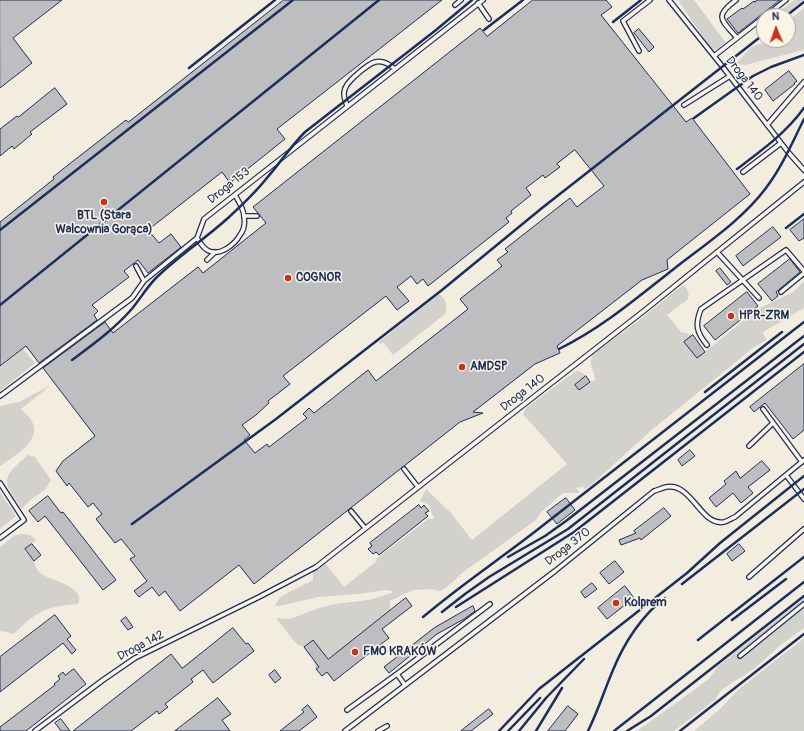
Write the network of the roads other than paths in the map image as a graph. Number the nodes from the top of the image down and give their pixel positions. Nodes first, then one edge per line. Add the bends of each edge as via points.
1 (460, 0) edge
2 (483, 0) edge
3 (650, 0) edge
4 (669, 0) edge
5 (736, 0) edge
6 (786, 0) edge
7 (478, 4) junction
8 (455, 5) dead end
9 (776, 8) edge
10 (489, 19) dead end
11 (756, 24) edge
12 (737, 38) junction
13 (639, 51) dead end
14 (714, 56) junction
15 (395, 69) junction
16 (730, 76) junction
17 (804, 82) edge
18 (684, 105) dead end
19 (347, 106) junction
20 (767, 125) junction
21 (781, 143) junction
22 (804, 170) edge
23 (743, 172) dead end
24 (804, 182) edge
25 (235, 194) junction
26 (244, 216) junction
27 (257, 216) dead end
28 (197, 238) junction
29 (215, 252) junction
30 (717, 252) junction
31 (207, 260) dead end
32 (136, 266) dead end
33 (804, 272) edge
34 (743, 280) junction
35 (144, 281) junction
36 (781, 292) dead end
37 (759, 298) dead end
38 (707, 346) dead end
39 (0, 396) edge
40 (763, 409) dead end
41 (774, 423) junction
42 (749, 446) dead end
43 (803, 461) edge
44 (404, 469) dead end
45 (786, 475) junction
46 (0, 483) edge
47 (418, 487) junction
48 (804, 499) edge
49 (351, 511) dead end
50 (365, 528) junction
51 (804, 529) edge
52 (0, 538) edge
53 (749, 577) dead end
54 (245, 604) joint
55 (490, 604) dead end
56 (804, 604) edge
57 (740, 656) dead end
58 (397, 674) junction
59 (406, 685) junction
60 (347, 710) dead end
61 (387, 726) dead end
62 (35, 731) edge
63 (345, 731) edge
64 (378, 731) edge

1 - 8 lane
2 - 7 lane, Droga 153
3 - 13 lane via 623,21
4 - 14 lane, Droga 140
5 - 12 lane via 724,9 722,16 724,23
6 - 9 lane
7 - 10 lane
7 - 15 lane, Droga 153
11 - 12 lane
12 - 14 lane
14 - 16 lane, Droga 140
15 - 19 lane, Droga 153
15 - 19 lane via 384,62 369,64 346,87 344,99
16 - 18 lane
16 - 20 lane, Droga 140
17 - 20 lane
19 - 25 lane, Droga 153
20 - 21 lane, Droga 140
21 - 22 lane, Droga 140
21 - 23 lane
24 - 30 lane, Droga 140
25 - 26 lane
25 - 28 lane, Droga 153 via 204,219
26 - 27 lane
26 - 29 lane via 244,226 240,235 227,248
28 - 29 lane via 204,248
28 - 35 lane
29 - 31 lane
30 - 34 lane
30 - 47 lane, Droga 140
32 - 35 lane
33 - 34 lane via 786,250
33 - 36 lane
34 - 37 lane
34 - 38 lane via 702,309 697,328 700,338
35 - 39 lane via 132,298
40 - 41 lane
41 - 42 lane
41 - 43 lane
43 - 45 lane, Droga 370
44 - 47 lane
45 - 48 lane
45 - 59 lane, Droga 370 via 735,517 723,522 715,521 706,515 690,496 679,488 667,487 654,491 555,571
46 - 52 lane via 24,520
47 - 50 lane, Droga 140
49 - 50 lane
50 - 54 lane, Droga 140 via 305,574
51 - 53 lane
54 - 62 lane, Droga 142 via 135,658
55 - 58 lane
56 - 57 lane
58 - 59 lane
58 - 60 lane
59 - 63 lane, Droga 370
61 - 64 lane

